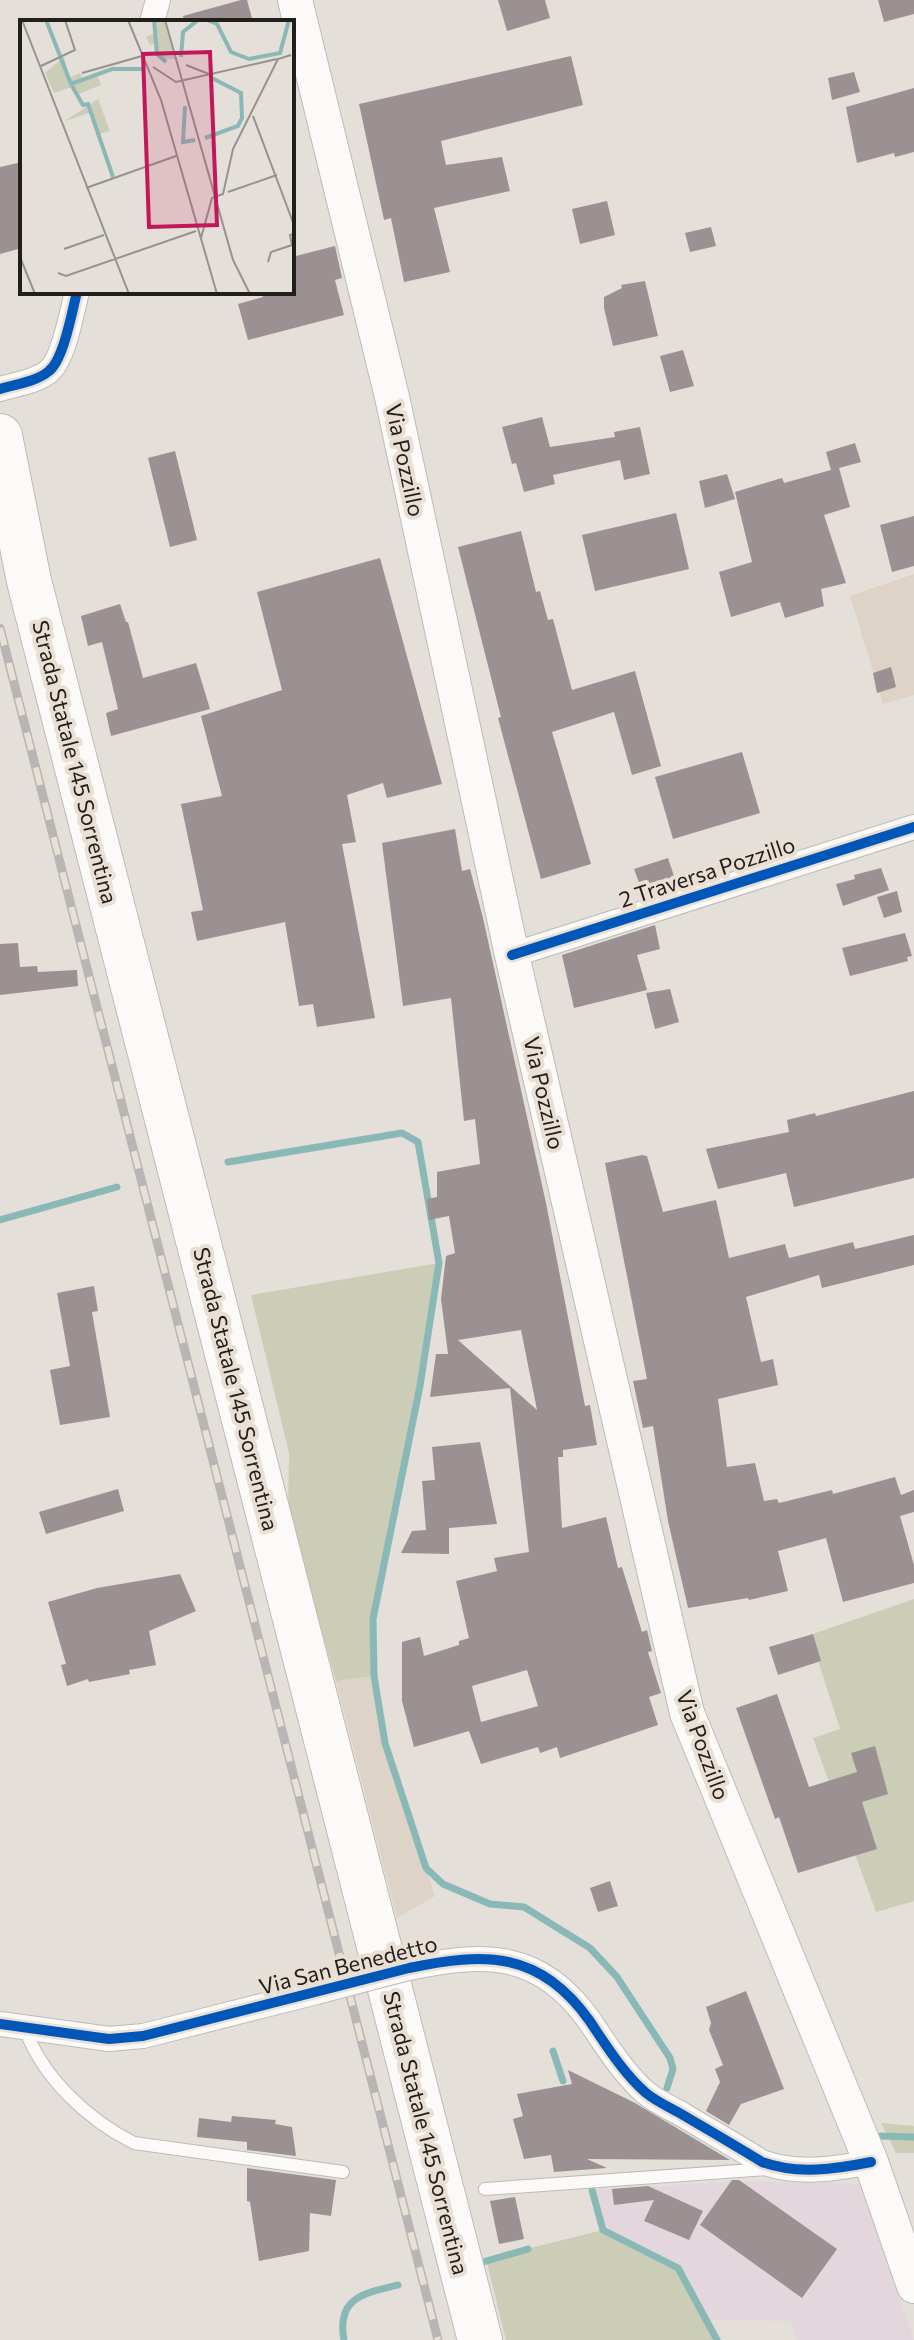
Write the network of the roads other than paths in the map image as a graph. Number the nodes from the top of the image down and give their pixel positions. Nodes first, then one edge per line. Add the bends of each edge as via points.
1 (158, 0) edge
2 (295, 0) edge
3 (153, 20) edge
4 (76, 294) edge
5 (0, 389) edge
6 (0, 436) edge
7 (4, 467) edge
8 (914, 827) edge
9 (512, 955) junction
10 (0, 2024) edge
11 (25, 2029) junction
12 (871, 2162) junction
13 (777, 2168) junction
14 (343, 2172) dead end
15 (485, 2189) dead end
16 (914, 2286) edge
17 (480, 2340) edge

1 - 3 street
2 - 9 main road, Via Pozzillo via 392,397
4 - 5 street via 51,370
6 - 7 highway, Strada Statale 145 Sorrentina
7 - 17 highway, Strada Statale 145 Sorrentina via 36,611
8 - 9 street, 2 Traversa Pozzillo
9 - 12 main road, Via Pozzillo via 687,1713
10 - 11 street, Via San Benedetto
11 - 13 street, Via San Benedetto, bridge via 109,2039 143,2036 409,1968 498,1958 547,1978 567,1994 647,2093
11 - 14 lane via 32,2049 71,2097 106,2129 134,2143
12 - 13 street, Via San Benedetto
12 - 16 main road, Via Pozzillo
13 - 15 lane

